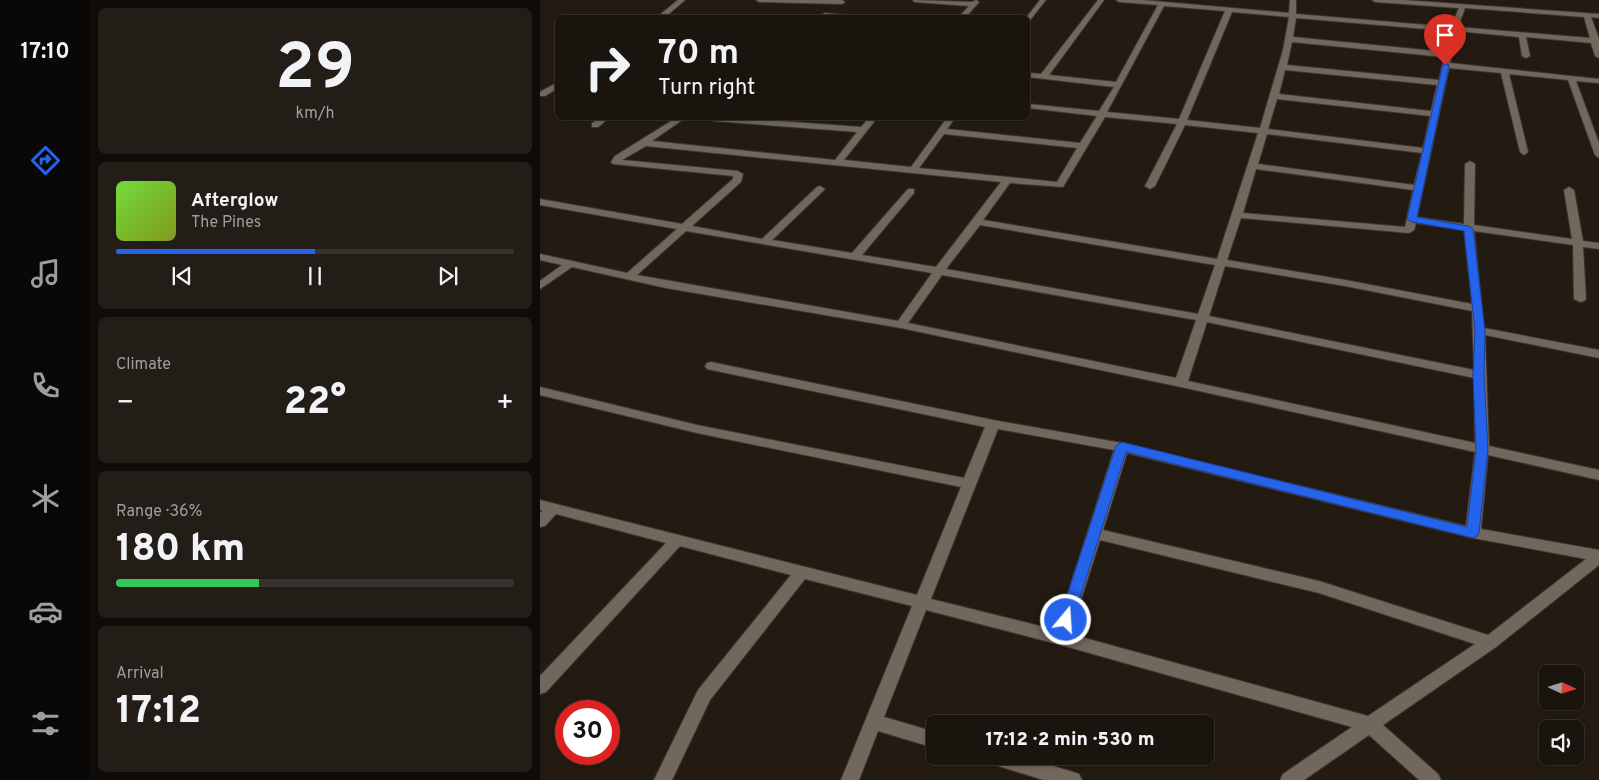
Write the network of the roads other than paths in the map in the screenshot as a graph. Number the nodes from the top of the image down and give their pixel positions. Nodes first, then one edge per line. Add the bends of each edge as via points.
1 (682, 0) edge
2 (759, 0) edge
3 (915, 0) edge
4 (1043, 0) edge
5 (1101, 0) edge
6 (1119, 0) edge
7 (1293, 0) edge
8 (1375, 0) edge
9 (1487, 0) edge
10 (843, 1) edge
11 (976, 2) edge
12 (1162, 4) junction
13 (1463, 6) junction
14 (1486, 8) junction
15 (1229, 10) junction
16 (663, 15) edge
17 (824, 15) edge
18 (963, 15) edge
19 (1030, 16) edge
20 (1294, 16) junction
21 (1587, 16) junction
22 (1599, 16) edge
23 (1454, 29) junction
24 (1522, 35) junction
25 (1288, 39) junction
26 (1597, 41) edge
27 (1448, 55) junction
28 (1526, 56) dead end
29 (1599, 56) edge
30 (1445, 65) junction
31 (1282, 67) junction
32 (1504, 71) junction
33 (1030, 74) edge
34 (1044, 76) junction
35 (1571, 78) junction
36 (1599, 81) edge
37 (1441, 83) junction
38 (1119, 85) junction
39 (555, 86) edge
40 (542, 94) dead end
41 (1274, 96) junction
42 (1030, 106) edge
43 (1102, 114) junction
44 (1434, 114) junction
45 (602, 120) edge
46 (678, 120) edge
47 (739, 120) edge
48 (871, 120) edge
49 (950, 120) edge
50 (1182, 123) junction
51 (595, 125) dead end
52 (862, 130) junction
53 (942, 131) junction
54 (1265, 131) junction
55 (644, 143) junction
56 (1084, 146) junction
57 (1426, 151) junction
58 (1524, 152) dead end
59 (1599, 155) edge
60 (838, 162) junction
61 (1470, 164) dead end
62 (1252, 166) junction
63 (914, 169) junction
64 (1007, 180) junction
65 (1150, 186) dead end
66 (1418, 188) junction
67 (820, 189) dead end
68 (1569, 190) dead end
69 (911, 191) dead end
70 (540, 202) edge
71 (1237, 215) junction
72 (1412, 219) junction
73 (977, 222) junction
74 (686, 227) junction
75 (1468, 229) junction
76 (764, 242) junction
77 (1578, 242) junction
78 (1599, 246) edge
79 (540, 257) edge
80 (855, 257) junction
81 (570, 264) junction
82 (1221, 264) junction
83 (939, 271) junction
84 (629, 277) junction
85 (540, 286) edge
86 (1580, 299) dead end
87 (1478, 309) junction
88 (1203, 318) junction
89 (901, 325) junction
90 (1480, 331) junction
91 (1599, 354) edge
92 (711, 366) dead end
93 (1479, 375) junction
94 (1181, 383) junction
95 (540, 391) edge
96 (993, 424) junction
97 (1122, 446) junction
98 (1482, 450) junction
99 (1599, 475) edge
100 (969, 484) junction
101 (546, 507) edge
102 (540, 522) edge
103 (1473, 533) junction
104 (1094, 534) junction
105 (677, 540) junction
106 (1599, 556) edge
107 (802, 572) junction
108 (921, 603) junction
109 (1060, 638) junction
110 (1490, 642) junction
111 (540, 686) edge
112 (873, 722) junction
113 (1371, 725) junction
114 (926, 737) edge
115 (1022, 765) edge
116 (663, 780) edge
117 (850, 780) edge
118 (1073, 780) edge
119 (1289, 780) edge
120 (1432, 780) edge

1 - 16 street
2 - 10 street
3 - 11 street
4 - 19 street
5 - 34 street
6 - 12 street
7 - 20 street
8 - 13 street
9 - 14 street
10 - 17 street
11 - 18 street
12 - 15 street
12 - 38 street
13 - 14 street
13 - 23 street
14 - 21 street
15 - 20 street
15 - 50 street
20 - 23 street
20 - 25 street
21 - 22 street
21 - 26 street
23 - 24 street
23 - 27 street
24 - 26 street
24 - 28 street
25 - 27 street
25 - 31 street
26 - 29 street
27 - 30 street
30 - 32 street
30 - 37 street
31 - 37 street
31 - 41 street
32 - 35 street
32 - 58 street
33 - 34 street
34 - 38 street
35 - 36 street
35 - 59 street
37 - 44 street
38 - 43 street
39 - 40 street
41 - 44 street
41 - 54 street
42 - 43 street
43 - 50 street
43 - 56 street
44 - 57 street
45 - 51 street
46 - 55 street
47 - 52 street
48 - 52 street
49 - 53 street
50 - 54 street
50 - 65 street
52 - 60 street
53 - 56 street
53 - 63 street
54 - 57 street
54 - 62 street
55 - 60 street
55 - 74 street via 616,162 738,174 738,180
56 - 64 street via 1060,185
57 - 66 street
60 - 63 street
61 - 75 street
62 - 66 street
62 - 71 street
63 - 64 street
64 - 73 street
66 - 72 street
67 - 76 street
68 - 77 street
69 - 80 street
70 - 74 street
71 - 72 street via 1409,230
71 - 82 street
72 - 75 street
73 - 82 street
73 - 83 street
74 - 76 street
74 - 84 street
75 - 77 street
75 - 87 street
76 - 80 street
77 - 78 street
77 - 86 street
79 - 81 street
80 - 83 street
81 - 84 street
81 - 85 street
82 - 87 street via 1345,283
82 - 88 street
83 - 88 street
83 - 89 street
84 - 89 street
87 - 90 street
88 - 93 street
88 - 94 street
89 - 94 street
90 - 91 street
90 - 93 street
92 - 96 street
93 - 98 street
94 - 98 street
95 - 100 street via 697,429
96 - 97 street
96 - 100 street
97 - 103 street
97 - 104 street
98 - 99 street
98 - 103 street
100 - 108 street
101 - 102 street
101 - 105 street
103 - 106 street
104 - 109 street
104 - 110 street via 1319,588
105 - 107 street
105 - 111 street
106 - 110 street
107 - 108 street
107 - 116 street via 704,695
108 - 109 street
108 - 112 street
109 - 113 street
110 - 113 street
112 - 114 street
112 - 117 street
113 - 119 street
113 - 120 street
115 - 118 street

